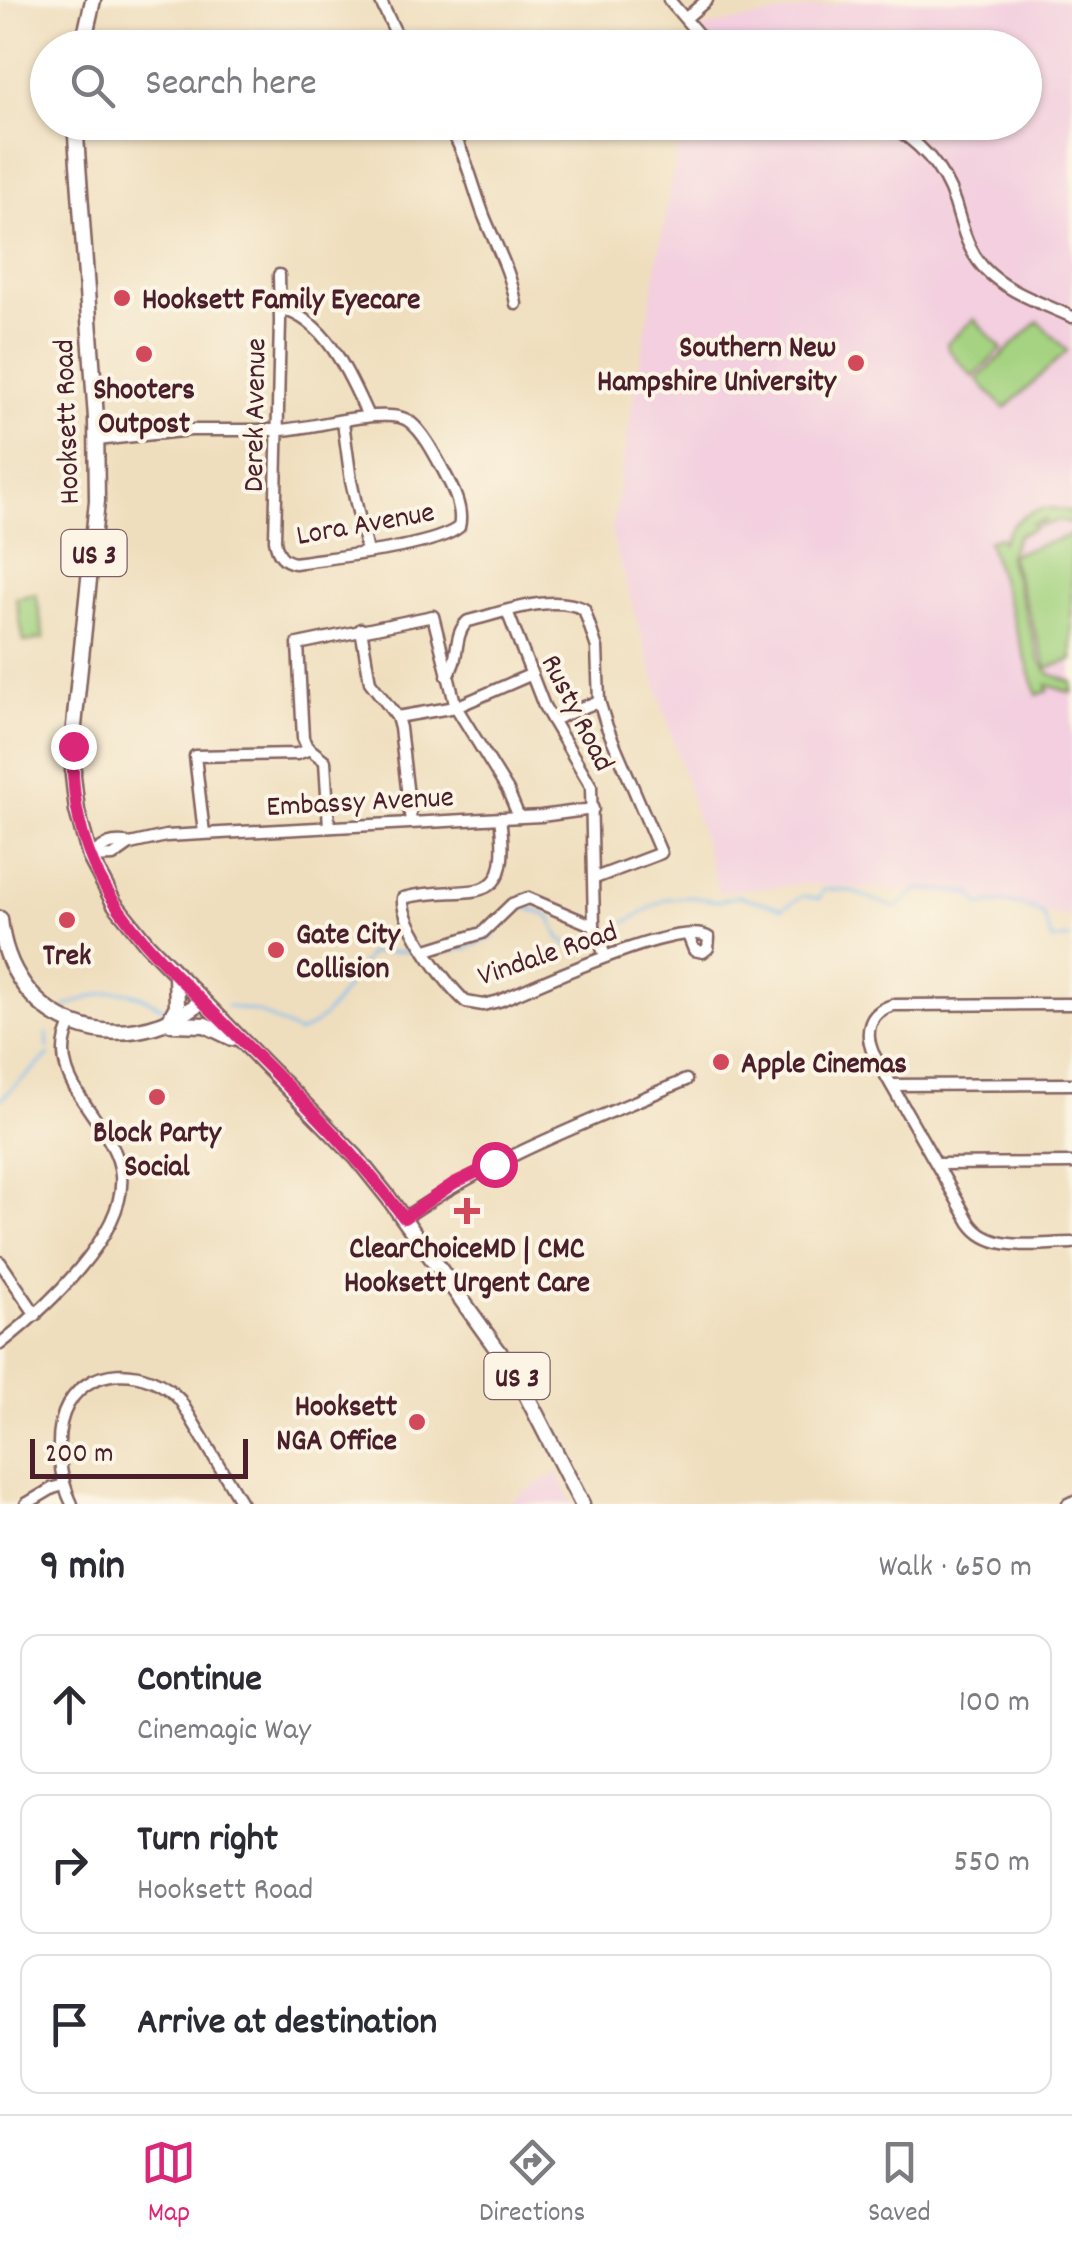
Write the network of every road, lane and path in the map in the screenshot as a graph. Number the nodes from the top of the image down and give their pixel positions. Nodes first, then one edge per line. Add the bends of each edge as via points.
1 (92, 0) edge
2 (380, 0) edge
3 (669, 0) edge
4 (707, 0) edge
5 (686, 18) junction
6 (86, 30) edge
7 (394, 30) edge
8 (696, 30) edge
9 (76, 140) edge
10 (457, 140) edge
11 (911, 140) edge
12 (279, 275) dead end
13 (516, 304) dead end
14 (281, 310) junction
15 (1072, 316) edge
16 (368, 416) junction
17 (343, 422) junction
18 (278, 430) junction
19 (97, 440) junction
20 (367, 552) junction
21 (280, 556) joint
22 (508, 611) junction
23 (361, 629) junction
24 (448, 676) junction
25 (525, 677) junction
26 (600, 701) junction
27 (456, 707) junction
28 (397, 717) junction
29 (552, 720) junction
30 (310, 749) junction
31 (592, 808) junction
32 (519, 817) junction
33 (500, 818) junction
34 (411, 822) junction
35 (329, 826) junction
36 (204, 833) junction
37 (90, 857) junction
38 (595, 878) junction
39 (0, 918) edge
40 (594, 926) junction
41 (688, 935) dead end
42 (427, 950) junction
43 (604, 956) junction
44 (176, 974) junction
45 (202, 1001) junction
46 (1072, 1004) edge
47 (72, 1023) junction
48 (166, 1024) junction
49 (245, 1044) junction
50 (686, 1080) dead end
51 (1072, 1084) edge
52 (892, 1086) junction
53 (1072, 1163) edge
54 (937, 1164) junction
55 (404, 1218) junction
56 (1072, 1243) edge
57 (0, 1262) edge
58 (36, 1315) junction
59 (0, 1344) edge
60 (64, 1486) junction
61 (26, 1504) edge
62 (72, 1504) edge
63 (242, 1504) edge
64 (582, 1504) edge

1 - 6 main road
2 - 7 street
3 - 5 street
4 - 5 street
5 - 8 street
9 - 19 main road, Hooksett Road / US 3
10 - 13 street via 512,278
11 - 15 street via 948,185 968,242 989,273
12 - 14 street, Derek Avenue
14 - 16 street via 320,330
14 - 18 street, Derek Avenue
16 - 17 street
16 - 20 street, Lora Avenue via 412,422 458,502 459,527 445,536
17 - 18 street
17 - 20 street
18 - 19 street via 234,427
18 - 21 street, Derek Avenue
19 - 37 main road, Hooksett Road / US 3 via 96,535 72,762
20 - 21 street, Lora Avenue via 295,563
22 - 24 street via 462,626
22 - 25 street, Rusty Road
22 - 26 street via 568,603 584,609 597,648
23 - 24 street via 433,616
23 - 28 street via 370,682
23 - 30 street via 298,644 300,721
24 - 27 street
25 - 27 street
25 - 29 street, Rusty Road
26 - 29 street
26 - 38 street via 661,853
27 - 28 street
27 - 32 street
28 - 34 street
29 - 31 street, Rusty Road via 588,778
30 - 35 street via 324,761
30 - 36 street via 195,756
31 - 32 street, Embassy Avenue
31 - 38 street, Rusty Road
32 - 33 street, Embassy Avenue
33 - 34 street, Embassy Avenue
33 - 42 street, Vindale Road via 504,856 488,886 403,898 403,913
34 - 35 street, Embassy Avenue
35 - 36 street, Embassy Avenue
36 - 37 street, Embassy Avenue via 153,838 112,856
37 - 44 main road, Hooksett Road / US 3 via 122,914
38 - 40 street, Rusty Road
39 - 47 main road via 16,974 42,1005
40 - 42 street via 528,898 482,933
40 - 43 street, Rusty Road
41 - 43 street, Vindale Road
42 - 43 street, Vindale Road via 466,1002 483,1005
44 - 45 main road, Hooksett Road / US 3
44 - 48 main road via 178,1006
45 - 48 main road
45 - 49 main road, Hooksett Road / US 3
46 - 52 street via 884,1008 868,1038
47 - 48 main road via 118,1033
47 - 58 street via 64,1042 66,1068 120,1164 122,1187 98,1242
48 - 49 main road via 205,1025
49 - 55 main road, Hooksett Road / US 3 via 356,1157
50 - 55 street via 481,1170
51 - 52 street
52 - 54 street
53 - 54 street
54 - 56 street via 982,1239
55 - 64 main road, Hooksett Road / US 3 via 517,1377
57 - 58 street
58 - 59 street
60 - 61 street
60 - 62 street
60 - 63 street via 60,1431 71,1400 113,1374 138,1374 180,1400

